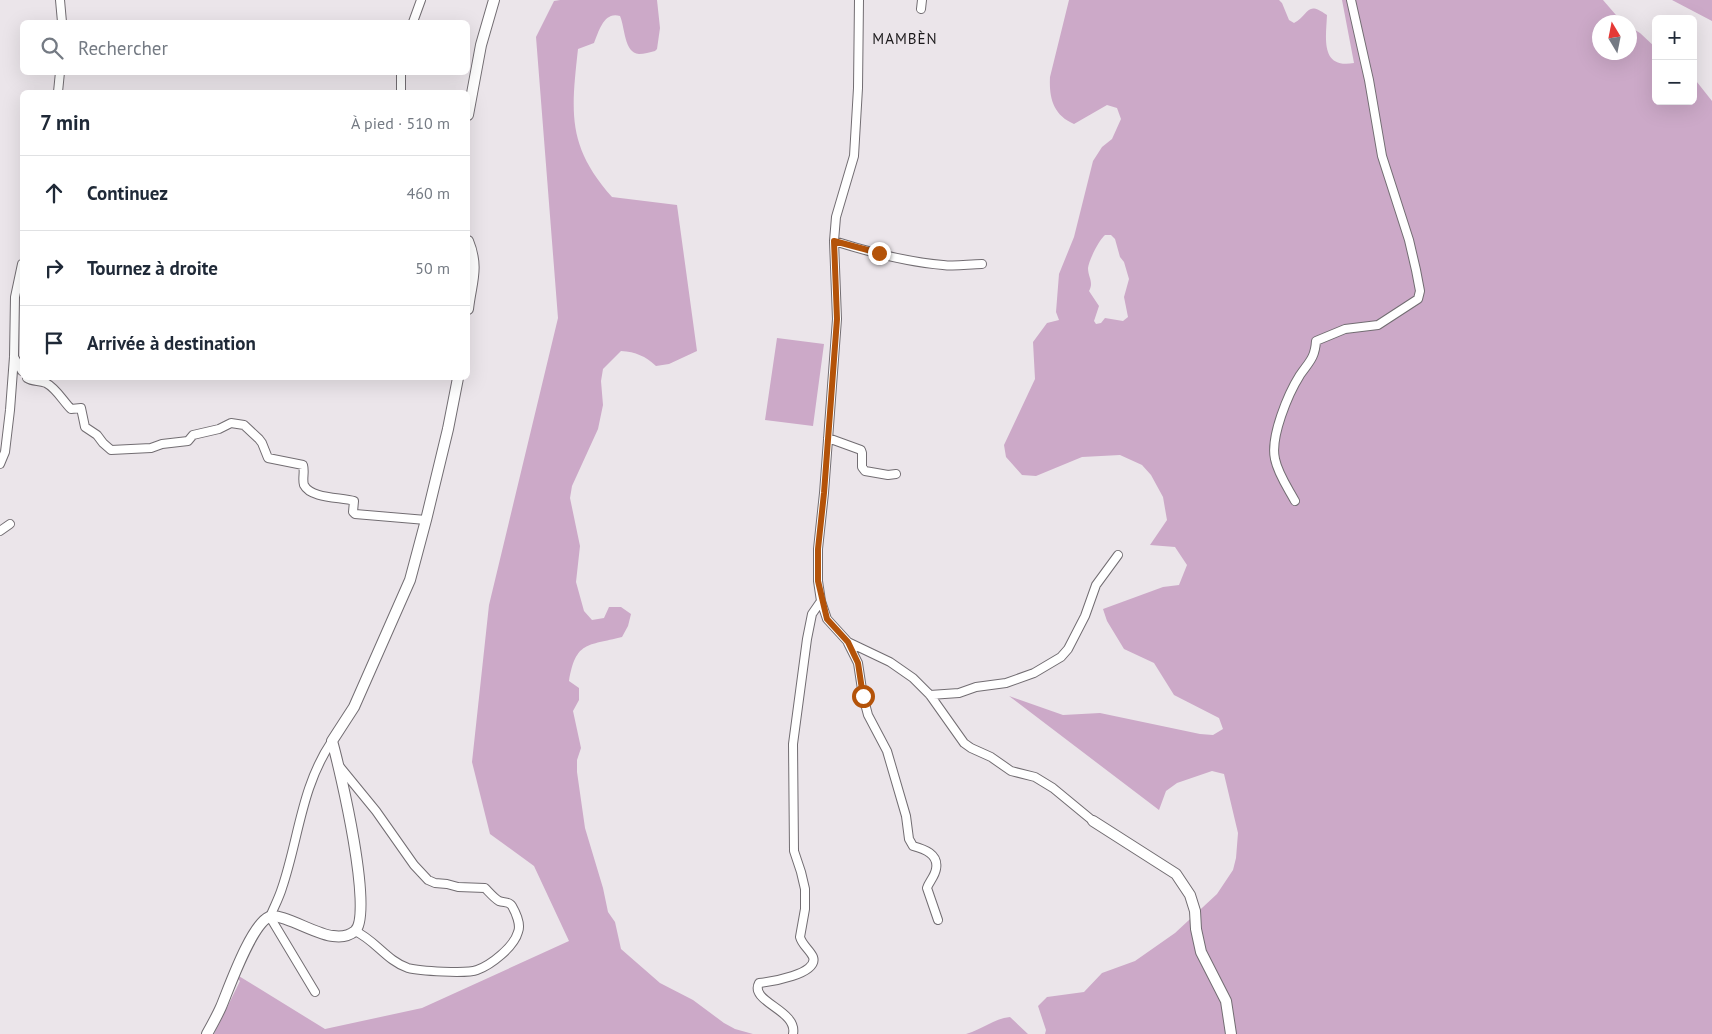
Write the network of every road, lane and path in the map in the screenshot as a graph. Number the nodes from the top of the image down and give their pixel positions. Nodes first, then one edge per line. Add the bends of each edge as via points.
1 (60, 0) edge
2 (421, 0) edge
3 (494, 0) edge
4 (859, 0) edge
5 (1351, 0) edge
6 (62, 20) edge
7 (414, 20) edge
8 (60, 75) edge
9 (401, 75) edge
10 (58, 90) edge
11 (401, 90) edge
12 (470, 105) edge
13 (834, 241) junction
14 (470, 248) edge
15 (982, 264) dead end
16 (20, 274) edge
17 (470, 297) edge
18 (14, 357) junction
19 (20, 368) edge
20 (30, 380) edge
21 (458, 380) edge
22 (828, 438) junction
23 (0, 464) edge
24 (896, 474) dead end
25 (1295, 501) dead end
26 (426, 520) junction
27 (10, 524) dead end
28 (0, 531) edge
29 (1118, 555) dead end
30 (821, 601) junction
31 (848, 642) junction
32 (930, 695) junction
33 (332, 742) junction
34 (339, 767) junction
35 (1093, 821) joint
36 (270, 916) junction
37 (938, 920) dead end
38 (355, 931) junction
39 (315, 992) dead end
40 (207, 1034) edge
41 (793, 1034) edge
42 (1231, 1034) edge

1 - 6 street
2 - 7 street
3 - 12 street via 481,45
4 - 13 street via 854,156 836,217
5 - 25 street via 1382,156 1409,240 1420,291 1418,300 1378,325 1345,329 1316,341 1315,354 1286,404 1274,446 1277,466
8 - 10 street
9 - 11 street
13 - 15 street via 932,264
13 - 22 street via 837,319
14 - 17 street via 474,274
16 - 18 street via 14,306
18 - 19 street
18 - 23 street via 5,452
20 - 26 street via 46,383 71,409 81,408 85,427 111,450 151,448 188,441 193,435 231,424 244,425 262,443 268,458 303,465 304,485 315,494 354,501 355,514
21 - 26 street
22 - 24 street via 861,450 862,470
22 - 30 street via 818,549
26 - 33 street via 410,580 354,707
27 - 28 street
29 - 32 street via 1096,585 1085,616 1061,657 1034,673 1006,683 976,686 959,693
30 - 31 street via 827,619
30 - 41 street via 812,614 806,639 794,744 794,851 805,889 800,937 813,957 813,963 812,967 796,975 757,986 760,996 792,1022
31 - 32 street via 890,662
31 - 37 street via 858,663 868,715 887,751 897,782 909,839 913,846 932,854 936,862 936,870 927,888
32 - 35 street via 964,743 1011,771 1035,777
33 - 34 street
33 - 36 street via 315,770 282,889
34 - 38 street via 360,889 360,922
34 - 38 street via 428,880 458,887 485,888 497,900 509,902 519,922 519,931 508,949 477,970 467,972 408,968 389,958
35 - 42 street via 1176,874 1190,895 1201,952 1226,1001
36 - 38 street via 279,916 333,936 346,936
36 - 39 street
36 - 40 street via 254,933

